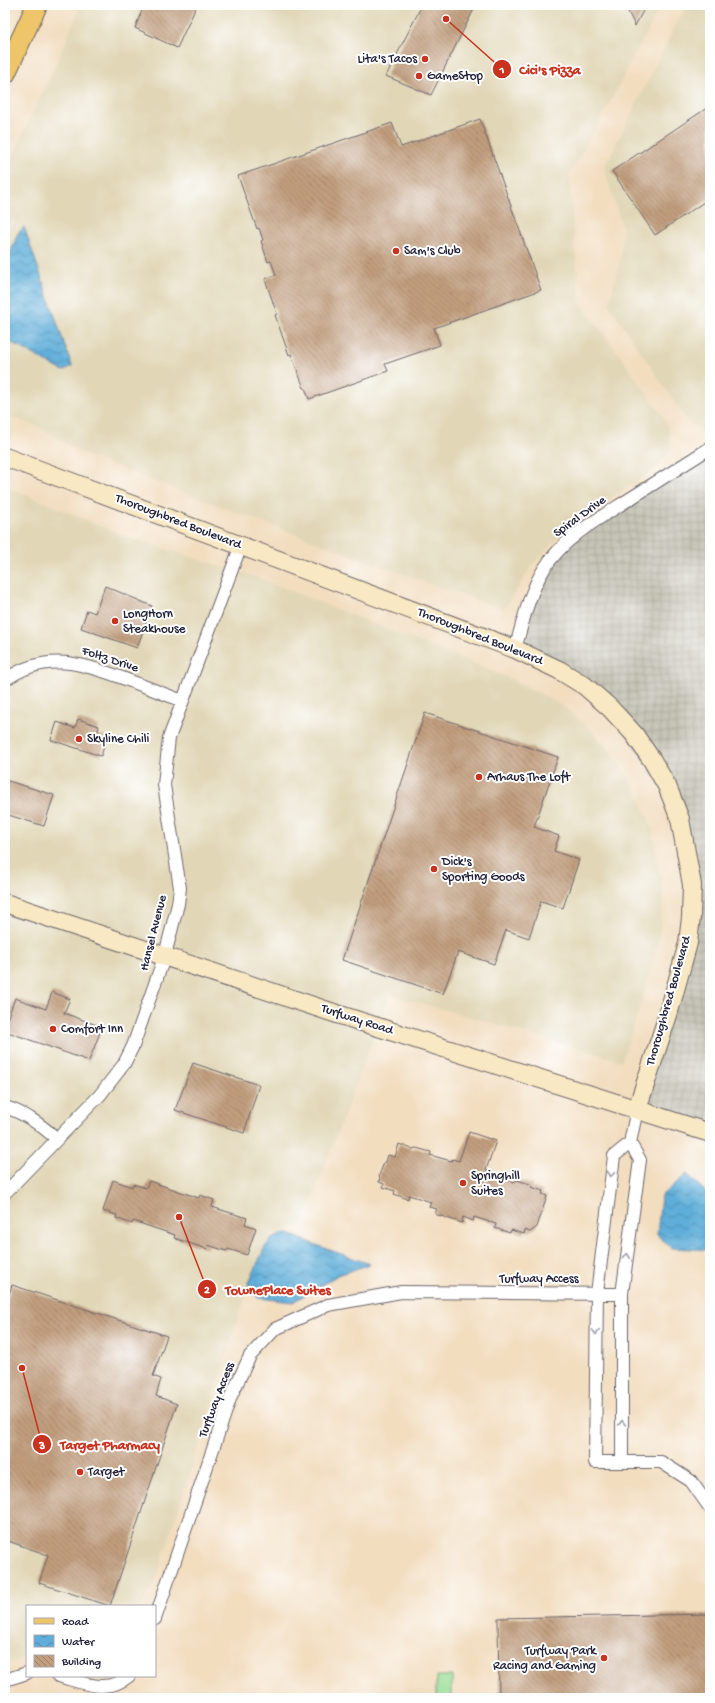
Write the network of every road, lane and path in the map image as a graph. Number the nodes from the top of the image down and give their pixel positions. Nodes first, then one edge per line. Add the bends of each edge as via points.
1 (37, 5) edge
2 (5, 74) edge
3 (710, 448) edge
4 (5, 457) edge
5 (241, 545) junction
6 (515, 649) junction
7 (5, 680) edge
8 (183, 701) junction
9 (5, 903) edge
10 (165, 955) junction
11 (5, 1107) edge
12 (637, 1109) junction
13 (710, 1133) edge
14 (57, 1139) junction
15 (630, 1143) junction
16 (5, 1193) edge
17 (597, 1293) junction
18 (622, 1294) junction
19 (622, 1462) junction
20 (710, 1508) edge
21 (156, 1616) edge
22 (26, 1673) edge
23 (62, 1677) edge
24 (128, 1677) edge
25 (5, 1680) edge

1 - 2 main road
3 - 6 street, Spiral Drive via 596,521 553,556 537,582
4 - 5 main road, Thoroughbred Boulevard
5 - 6 main road, Thoroughbred Boulevard
5 - 8 street, Hansel Avenue
6 - 12 main road, Thoroughbred Boulevard via 585,686 610,708 634,734 652,760 667,786 680,819 692,885 688,943 668,1015
7 - 8 street, Foltz Drive via 40,664 75,663 96,668
8 - 10 street, Hansel Avenue via 169,738 164,785 180,888
9 - 10 main road, Turfway Road
10 - 12 main road, Turfway Road via 338,1014
10 - 14 street, Hansel Avenue via 124,1064 100,1095
11 - 14 street via 18,1111 41,1125
12 - 13 main road, Turfway Road
12 - 15 street
14 - 16 street, Hansel Avenue
15 -> 17 street, Turfway Access via 614,1156
18 -> 15 street via 640,1160
17 - 18 street, Turfway Access
17 -> 19 street, Turfway Access via 595,1462
17 - 21 street, Turfway Access via 401,1292 328,1305 275,1329 250,1356 231,1396
19 -> 18 street
19 - 20 street, Turfway Access via 661,1462 691,1481
22 - 25 street
23 - 24 street via 100,1687 114,1685

